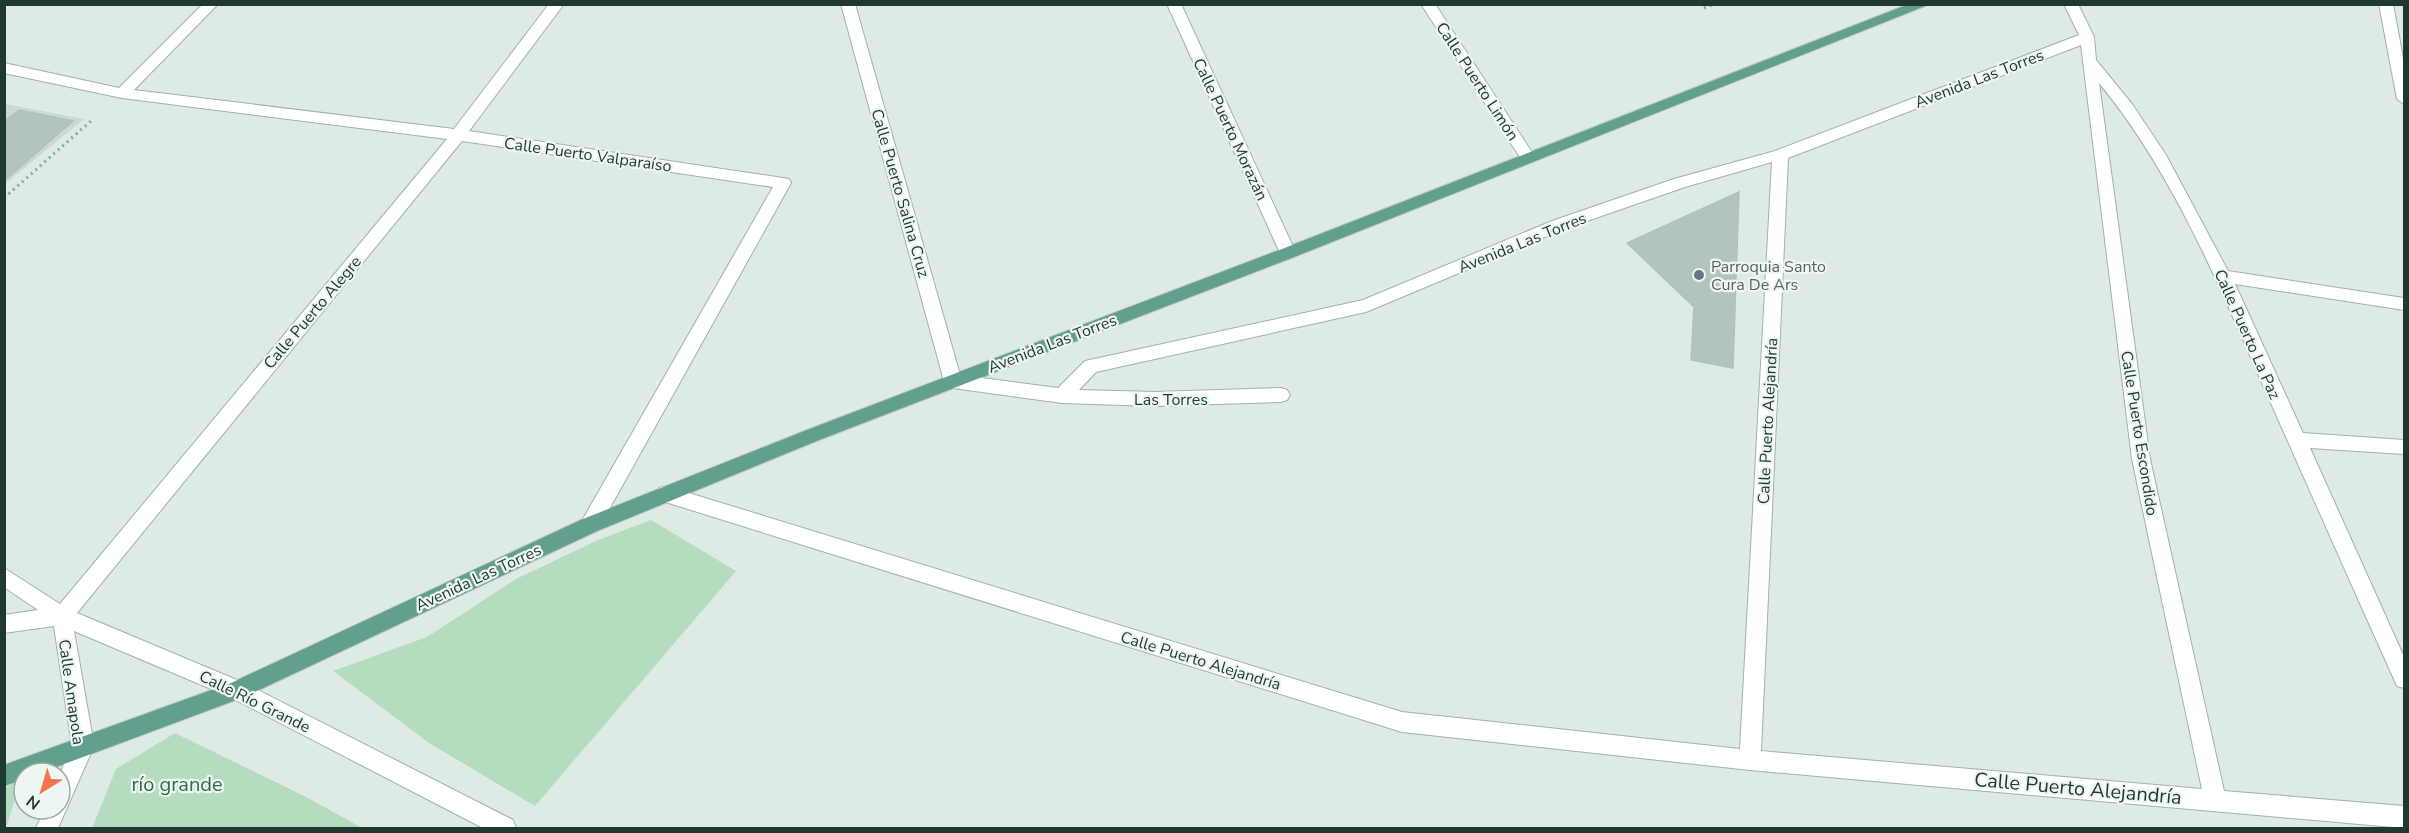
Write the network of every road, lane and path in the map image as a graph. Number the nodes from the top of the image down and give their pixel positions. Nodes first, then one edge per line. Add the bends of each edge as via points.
1 (212, 4) edge
2 (557, 4) edge
3 (848, 4) edge
4 (1174, 4) edge
5 (1428, 4) edge
6 (1714, 4) edge
7 (1923, 4) edge
8 (2071, 4) edge
9 (2386, 4) edge
10 (1704, 8) dead end
11 (2087, 37) junction
12 (2089, 61) junction
13 (4, 68) edge
14 (122, 93) junction
15 (2404, 99) edge
16 (458, 135) junction
17 (1780, 155) junction
18 (1528, 158) junction
19 (4, 198) edge
20 (1288, 253) junction
21 (2223, 276) junction
22 (2404, 304) edge
23 (953, 381) junction
24 (1281, 395) dead end
25 (1062, 396) junction
26 (2296, 440) junction
27 (2404, 447) edge
28 (666, 494) junction
29 (590, 525) junction
30 (4, 576) edge
31 (62, 616) junction
32 (4, 624) edge
33 (2404, 679) edge
34 (237, 690) junction
35 (83, 746) junction
36 (1750, 760) junction
37 (72, 771) edge
38 (4, 776) edge
39 (2215, 800) junction
40 (2404, 817) edge
41 (505, 828) edge

1 - 14 street
2 - 16 street, Calle Puerto Alegre
3 - 23 street, Calle Puerto Salina Cruz
4 - 20 street, Calle Puerto Morazán
5 - 18 street, Calle Puerto Limón
6 - 10 path
7 - 18 main road, Avenida Las Torres
8 - 11 street
9 - 15 street
11 - 12 street
11 - 17 street, Avenida Las Torres
12 - 21 street, Calle Puerto La Paz via 2127,107 2161,159
12 - 39 street, Calle Puerto Escondido via 2141,459
13 - 14 street, Calle Puerto Valparaíso
14 - 16 street, Calle Puerto Valparaíso
14 - 19 path
16 - 29 street, Calle Puerto Valparaíso via 783,183
16 - 31 street, Calle Puerto Alegre
17 - 25 street, Avenida Las Torres via 1680,183 1558,225 1366,306 1091,366
17 - 36 street, Calle Puerto Alejandría
18 - 20 main road, Avenida Las Torres
20 - 23 main road, Avenida Las Torres
21 - 22 street
21 - 26 street, Calle Puerto La Paz
23 - 25 street, Avenida Las Torres
23 - 28 main road, Avenida Las Torres
24 - 25 street, Las Torres via 1155,399
26 - 27 street
26 - 33 street, Calle Puerto La Paz
28 - 29 main road, Avenida Las Torres
28 - 36 street, Calle Puerto Alejandría via 1402,722
29 - 34 main road, Avenida Las Torres
30 - 31 street, Calle Río Grande
31 - 32 street
31 - 34 street, Calle Río Grande
31 - 35 street, Calle Amapola
34 - 35 main road, Avenida Las Torres
34 - 41 street, Calle Río Grande
35 - 37 street, Calle Amapola
35 - 38 main road, Avenida Las Torres
36 - 39 street, Calle Puerto Alejandría
39 - 40 street, Calle Puerto Alejandría

